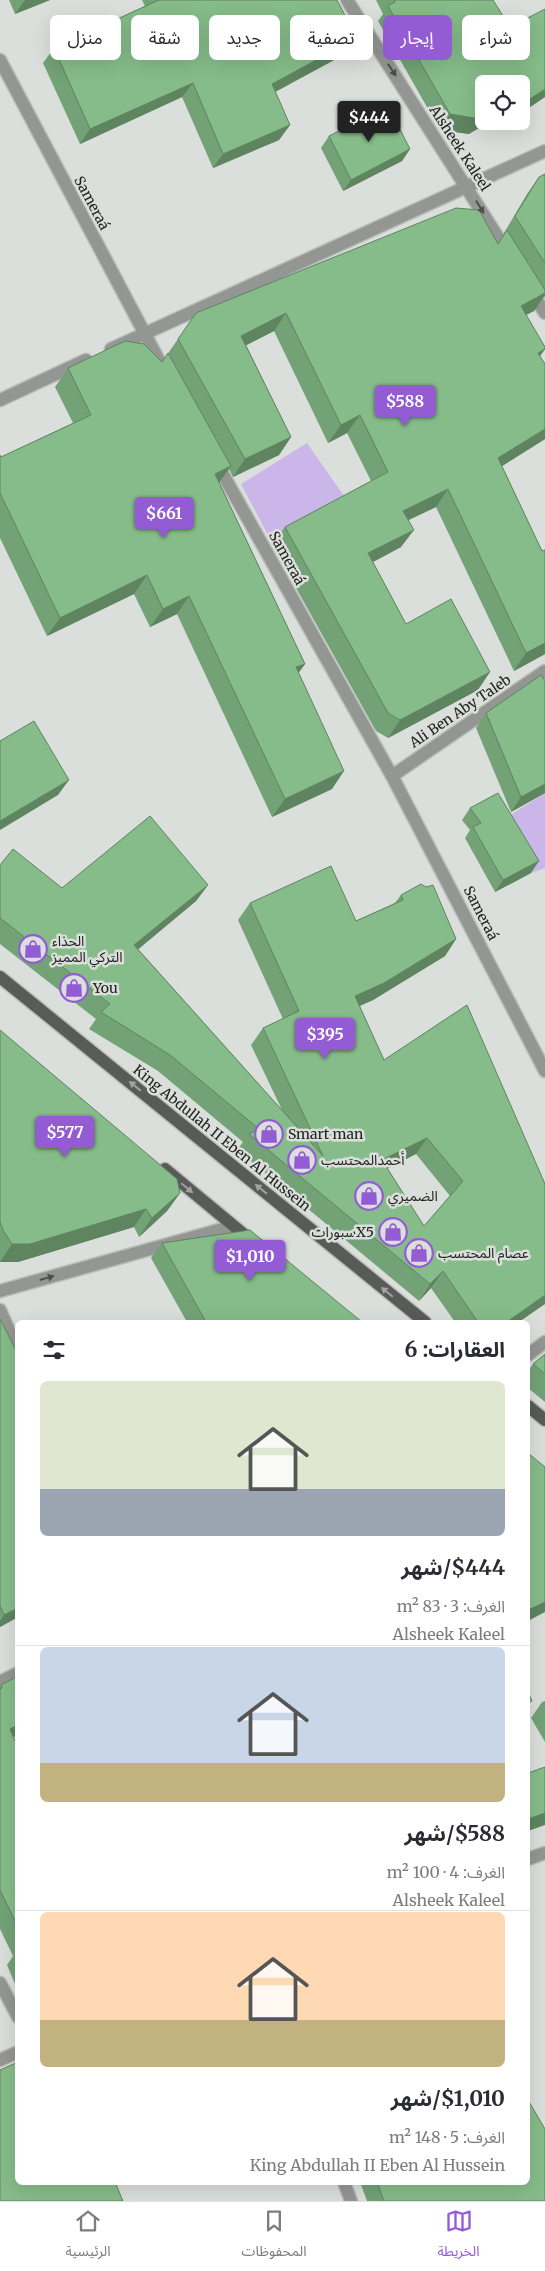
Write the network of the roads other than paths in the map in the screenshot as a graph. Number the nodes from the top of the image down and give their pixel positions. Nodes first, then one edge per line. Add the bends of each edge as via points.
1 (347, 0) edge
2 (0, 60) edge
3 (545, 151) edge
4 (467, 187) junction
5 (514, 263) edge
6 (524, 280) edge
7 (545, 313) edge
8 (144, 334) junction
9 (168, 377) edge
10 (0, 400) edge
11 (212, 455) edge
12 (545, 671) edge
13 (392, 776) junction
14 (0, 977) edge
15 (545, 1071) edge
16 (158, 1164) edge
17 (233, 1226) junction
18 (264, 1250) edge
19 (0, 1291) edge
20 (0, 1310) edge
21 (423, 1320) edge
22 (545, 1342) edge
23 (15, 1344) edge
24 (530, 1353) edge
25 (530, 1408) edge
26 (545, 1420) edge
27 (15, 1674) edge
28 (0, 1682) edge
29 (545, 1852) edge
30 (530, 1858) edge
31 (0, 1983) edge
32 (15, 2011) edge
33 (15, 2053) edge
34 (0, 2060) edge
35 (345, 2185) edge
36 (351, 2201) edge

1 -> 4 street, Alsheek Kaleel
2 - 8 street, Sameraá
3 - 4 street
4 -> 5 street, Alsheek Kaleel
4 - 8 street
6 - 7 street
8 - 9 street, Sameraá
8 - 10 street
11 - 13 street, Sameraá
12 - 13 street, Ali Ben Aby Taleb
13 - 15 street, Sameraá
21 -> 14 main road, King Abdullah II Eben Al Hussein
16 -> 17 main road
17 - 18 main road
19 -> 17 street
20 - 23 street
22 - 24 street
25 - 26 main road
27 - 28 street
29 - 30 street
31 - 32 street
33 - 34 street
35 - 36 street

